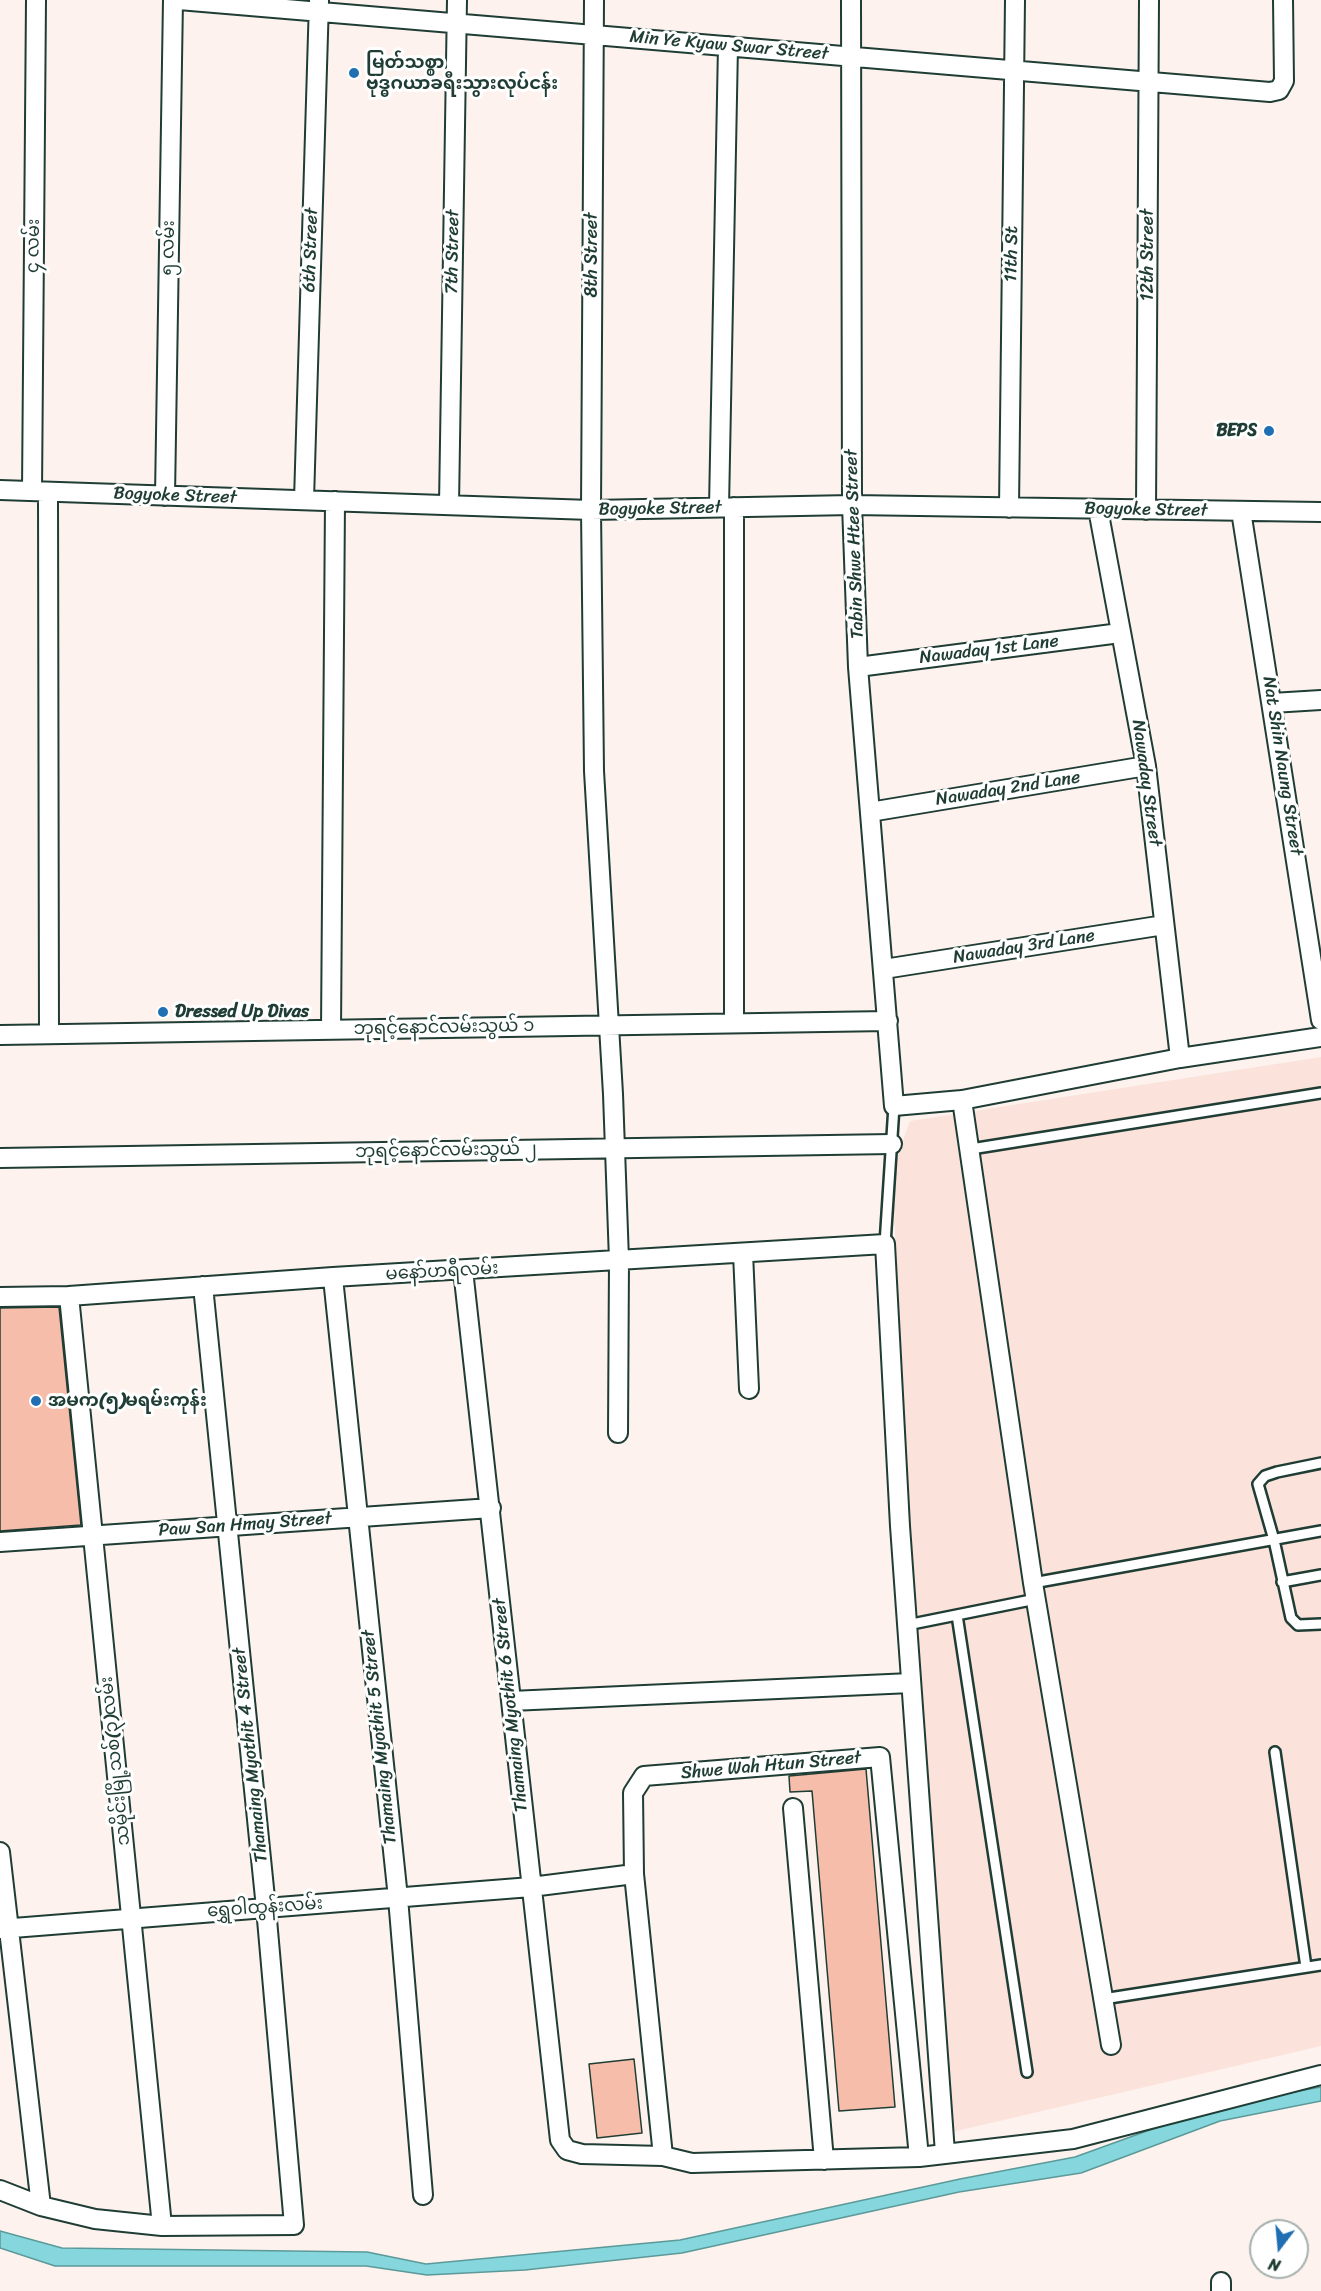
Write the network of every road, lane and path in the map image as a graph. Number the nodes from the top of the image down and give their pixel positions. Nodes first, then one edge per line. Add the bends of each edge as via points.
1 (36, 0) edge
2 (173, 0) edge
3 (179, 0) edge
4 (457, 0) edge
5 (594, 0) edge
6 (851, 0) edge
7 (1015, 0) edge
8 (1149, 0) edge
9 (1283, 0) edge
10 (319, 6) edge
11 (456, 23) junction
12 (593, 35) junction
13 (728, 46) junction
14 (850, 57) junction
15 (1014, 71) junction
16 (1149, 82) junction
17 (0, 490) edge
18 (40, 492) junction
19 (165, 495) junction
20 (304, 500) junction
21 (335, 501) junction
22 (449, 505) junction
23 (852, 505) junction
24 (726, 507) junction
25 (1009, 508) junction
26 (1098, 509) junction
27 (591, 510) junction
28 (1146, 510) junction
29 (1241, 511) junction
30 (1321, 512) edge
31 (1120, 633) junction
32 (858, 666) junction
33 (1321, 700) edge
34 (1272, 703) junction
35 (1146, 766) junction
36 (870, 812) junction
37 (1164, 925) junction
38 (884, 969) junction
39 (1321, 1020) edge
40 (888, 1021) junction
41 (734, 1023) junction
42 (608, 1025) junction
43 (331, 1030) junction
44 (48, 1034) junction
45 (0, 1035) edge
46 (1321, 1037) edge
47 (1180, 1058) junction
48 (1321, 1093) edge
49 (962, 1100) junction
50 (894, 1106) junction
51 (892, 1144) junction
52 (615, 1149) junction
53 (970, 1149) junction
54 (0, 1158) edge
55 (885, 1244) junction
56 (742, 1253) junction
57 (619, 1260) junction
58 (463, 1270) junction
59 (333, 1278) junction
60 (203, 1286) junction
61 (69, 1296) junction
62 (0, 1298) edge
63 (749, 1389) dead end
64 (618, 1433) dead end
65 (1321, 1463) edge
66 (491, 1508) junction
67 (357, 1517) junction
68 (227, 1526) junction
69 (1321, 1531) edge
70 (93, 1536) junction
71 (1274, 1540) junction
72 (0, 1542) edge
73 (1321, 1575) edge
74 (1282, 1582) junction
75 (1035, 1591) junction
76 (957, 1615) junction
77 (1321, 1624) edge
78 (907, 1625) junction
79 (911, 1683) junction
80 (511, 1701) junction
81 (1275, 1752) dead end
82 (793, 1808) dead end
83 (0, 1852) edge
84 (633, 1874) junction
85 (531, 1887) junction
86 (398, 1898) junction
87 (266, 1908) junction
88 (131, 1918) junction
89 (4, 1928) edge
90 (1321, 1965) edge
91 (1306, 1967) junction
92 (1103, 1999) junction
93 (1111, 2045) dead end
94 (1027, 2072) dead end
95 (1321, 2075) edge
96 (945, 2153) junction
97 (663, 2156) junction
98 (919, 2157) junction
99 (824, 2160) junction
100 (0, 2190) edge
101 (423, 2195) dead end
102 (41, 2206) junction
103 (162, 2226) junction

1 - 18 street, ၄ လမ်း
2 - 19 street, ၅ လမ်း
3 - 10 street, Min Ye Kyaw Swar Street
4 - 11 street, 7th Street
5 - 12 street, 8th Street
6 - 14 street, Tabin Shwe Htee Street
7 - 15 street, 11th St
8 - 16 street, 12th Street
9 - 16 street, Min Ye Kyaw Swar Street via 1284,81 1279,90
10 - 11 street, Min Ye Kyaw Swar Street
10 - 20 street, 6th Street
11 - 12 street, Min Ye Kyaw Swar Street
11 - 22 street, 7th Street
12 - 13 street, Min Ye Kyaw Swar Street
12 - 27 street, 8th Street
13 - 14 street, Min Ye Kyaw Swar Street
13 - 24 street
14 - 15 street, Min Ye Kyaw Swar Street
14 - 23 street, Tabin Shwe Htee Street
15 - 16 street, Min Ye Kyaw Swar Street
15 - 25 street, 11th St
16 - 28 street, 12th Street
17 - 18 street, Bogyoke Street
18 - 19 street, Bogyoke Street
18 - 44 street, ၄ လမ်း
19 - 20 street, Bogyoke Street
20 - 21 street, Bogyoke Street
21 - 22 street, Bogyoke Street
21 - 43 street
22 - 27 street, Bogyoke Street
23 - 24 street, Bogyoke Street
23 - 25 street, Bogyoke Street
23 - 32 street, Tabin Shwe Htee Street
24 - 27 street, Bogyoke Street
24 - 41 street
25 - 26 street, Bogyoke Street
26 - 28 street, Bogyoke Street
26 - 31 street, Nawaday Street
27 - 42 street, 8th Street via 594,771
28 - 29 street, Bogyoke Street
29 - 30 street, Bogyoke Street
29 - 34 street, Nat Shin Naung Street
31 - 32 street, Nawaday 1st Lane
31 - 35 street, Nawaday Street
32 - 36 street, Tabin Shwe Htee Street
33 - 34 street
34 - 39 street, Nat Shin Naung Street
35 - 36 street, Nawaday 2nd Lane
35 - 37 street, Nawaday Street
36 - 38 street, Tabin Shwe Htee Street
37 - 38 street, Nawaday 3rd Lane
37 - 47 street, Nawaday Street
38 - 40 street, Tabin Shwe Htee Street
40 - 41 street, ဘုရင့်နောင်လမ်းသွယ် ၁
40 - 50 street, Tabin Shwe Htee Street
41 - 42 street, ဘုရင့်နောင်လမ်းသွယ် ၁
42 - 43 street, ဘုရင့်နောင်လမ်းသွယ် ၁
42 - 52 street, 8th Street
43 - 44 street, ဘုရင့်နောင်လမ်းသွယ် ၁
44 - 45 street, ဘုရင့်နောင်လမ်းသွယ် ၁
46 - 47 street
47 - 49 street
48 - 53 lane
49 - 50 street
49 - 53 street
50 - 51 lane
51 - 52 street, ဘုရင့်နောင်လမ်းသွယ် ၂
51 - 55 lane
52 - 54 street, ဘုရင့်နောင်လမ်းသွယ် ၂
52 - 57 street, 8th Street
53 - 75 street
55 - 56 street, မနော်ဟရီလမ်း
55 - 78 street
56 - 57 street, မနော်ဟရီလမ်း
56 - 63 street
57 - 58 street, မနော်ဟရီလမ်း
57 - 64 street, 8th Street
58 - 59 street, မနော်ဟရီလမ်း
58 - 66 street, Thamaing Myothit 6 Street
59 - 60 street, မနော်ဟရီလမ်း
59 - 67 street, Thamaing Myothit 5 Street
60 - 61 street, မနော်ဟရီလမ်း
60 - 68 street, Thamaing Myothit 4 Street
61 - 62 street, မနော်ဟရီလမ်း
61 - 70 street, သမိုင်းမြို့သစ်(၃)လမ်း
65 - 71 lane via 1277,1472 1260,1480
66 - 67 street, Paw San Hmay Street
66 - 80 street, Thamaing Myothit 6 Street
67 - 68 street, Paw San Hmay Street
67 - 86 street, Thamaing Myothit 5 Street
68 - 70 street, Paw San Hmay Street
68 - 87 street, Thamaing Myothit 4 Street
69 - 71 lane
70 - 72 street, Paw San Hmay Street
70 - 88 street, သမိုင်းမြို့သစ်(၃)လမ်း
71 - 74 lane
71 - 75 lane
73 - 74 lane
74 - 77 lane via 1291,1618 1298,1625
75 - 76 lane
75 - 92 street
76 - 78 lane
76 - 94 lane
78 - 79 street
79 - 80 street
79 - 96 street
80 - 85 street, Thamaing Myothit 6 Street
81 - 91 lane
82 - 99 street
83 - 89 street
84 - 85 street
84 - 97 street
84 - 98 street, Shwe Wah Htun Street via 633,1793 644,1776 880,1756
85 - 86 street, ရွှေဝါထွန်းလမ်း
85 - 97 street, Thamaing Myothit 6 Street via 560,2140 567,2150 582,2154
86 - 87 street, ရွှေဝါထွန်းလမ်း
86 - 101 street, Thamaing Myothit 5 Street
87 - 88 street, ရွှေဝါထွန်းလမ်း
87 - 103 street, Thamaing Myothit 4 Street via 294,2225
88 - 89 street, ရွှေဝါထွန်းလမ်း
88 - 103 street, သမိုင်းမြို့သစ်(၃)လမ်း
89 - 102 street
90 - 91 lane
91 - 92 lane
92 - 93 street
95 - 96 street via 1074,2139
96 - 98 street
97 - 99 street via 692,2163
98 - 99 street
100 - 102 street
102 - 103 street via 95,2219

